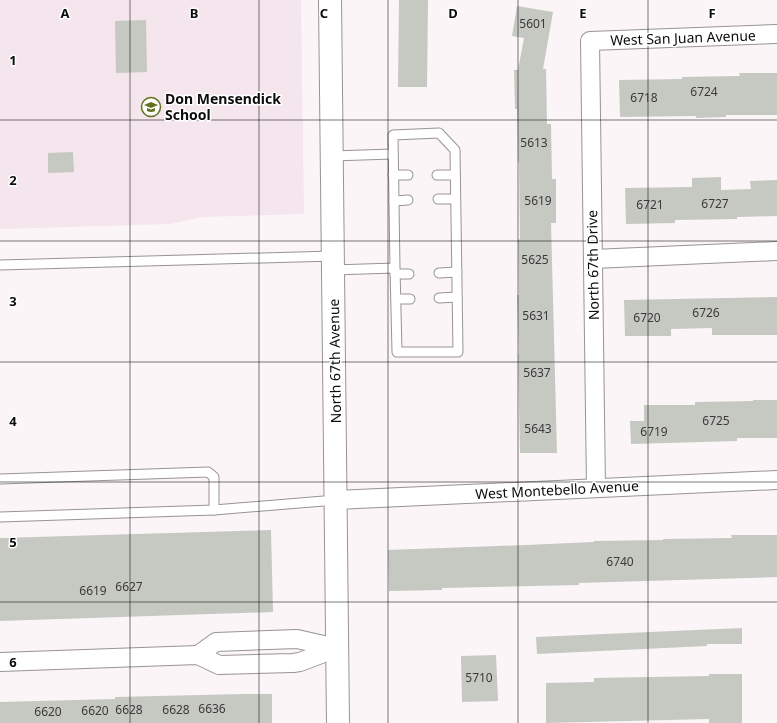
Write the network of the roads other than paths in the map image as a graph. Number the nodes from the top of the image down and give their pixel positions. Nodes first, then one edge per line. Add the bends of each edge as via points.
1 (330, 0) edge
2 (777, 34) edge
3 (590, 41) joint
4 (393, 154) junction
5 (332, 156) junction
6 (393, 175) junction
7 (408, 175) dead end
8 (437, 175) dead end
9 (455, 175) junction
10 (438, 199) dead end
11 (455, 199) junction
12 (394, 200) junction
13 (408, 200) dead end
14 (777, 251) edge
15 (593, 259) junction
16 (333, 263) junction
17 (0, 265) edge
18 (395, 271) junction
19 (457, 272) junction
20 (439, 273) dead end
21 (409, 274) dead end
22 (457, 297) junction
23 (439, 298) dead end
24 (396, 299) junction
25 (410, 299) dead end
26 (0, 479) edge
27 (777, 480) edge
28 (596, 488) junction
29 (336, 500) junction
30 (214, 510) junction
31 (0, 517) edge
32 (338, 648) junction
33 (0, 662) edge
34 (338, 723) edge

1 - 5 main road, North 67th Avenue
2 - 3 street, West San Juan Avenue
3 - 15 street, North 67th Drive
4 - 5 lane
4 - 6 lane
4 - 9 lane via 393,135 439,134 454,150
5 - 16 main road, North 67th Avenue
6 - 7 lane
6 - 12 lane
8 - 9 lane
9 - 11 lane
10 - 11 lane
11 - 19 lane
12 - 13 lane
12 - 18 lane
14 - 15 street
15 - 28 street, North 67th Drive
16 - 17 lane
16 - 18 lane
16 - 29 main road, North 67th Avenue
18 - 21 lane
18 - 24 lane
19 - 20 lane
19 - 22 lane
22 - 23 lane
22 - 24 lane via 458,352 397,352
24 - 25 lane
26 - 30 lane via 208,472 214,477
27 - 28 street, West Montebello Avenue
28 - 29 street, West Montebello Avenue
29 - 30 lane
29 - 32 main road, North 67th Avenue
30 - 31 lane
32 - 33 street via 300,662 219,665 198,655
32 - 34 main road, North 67th Avenue

